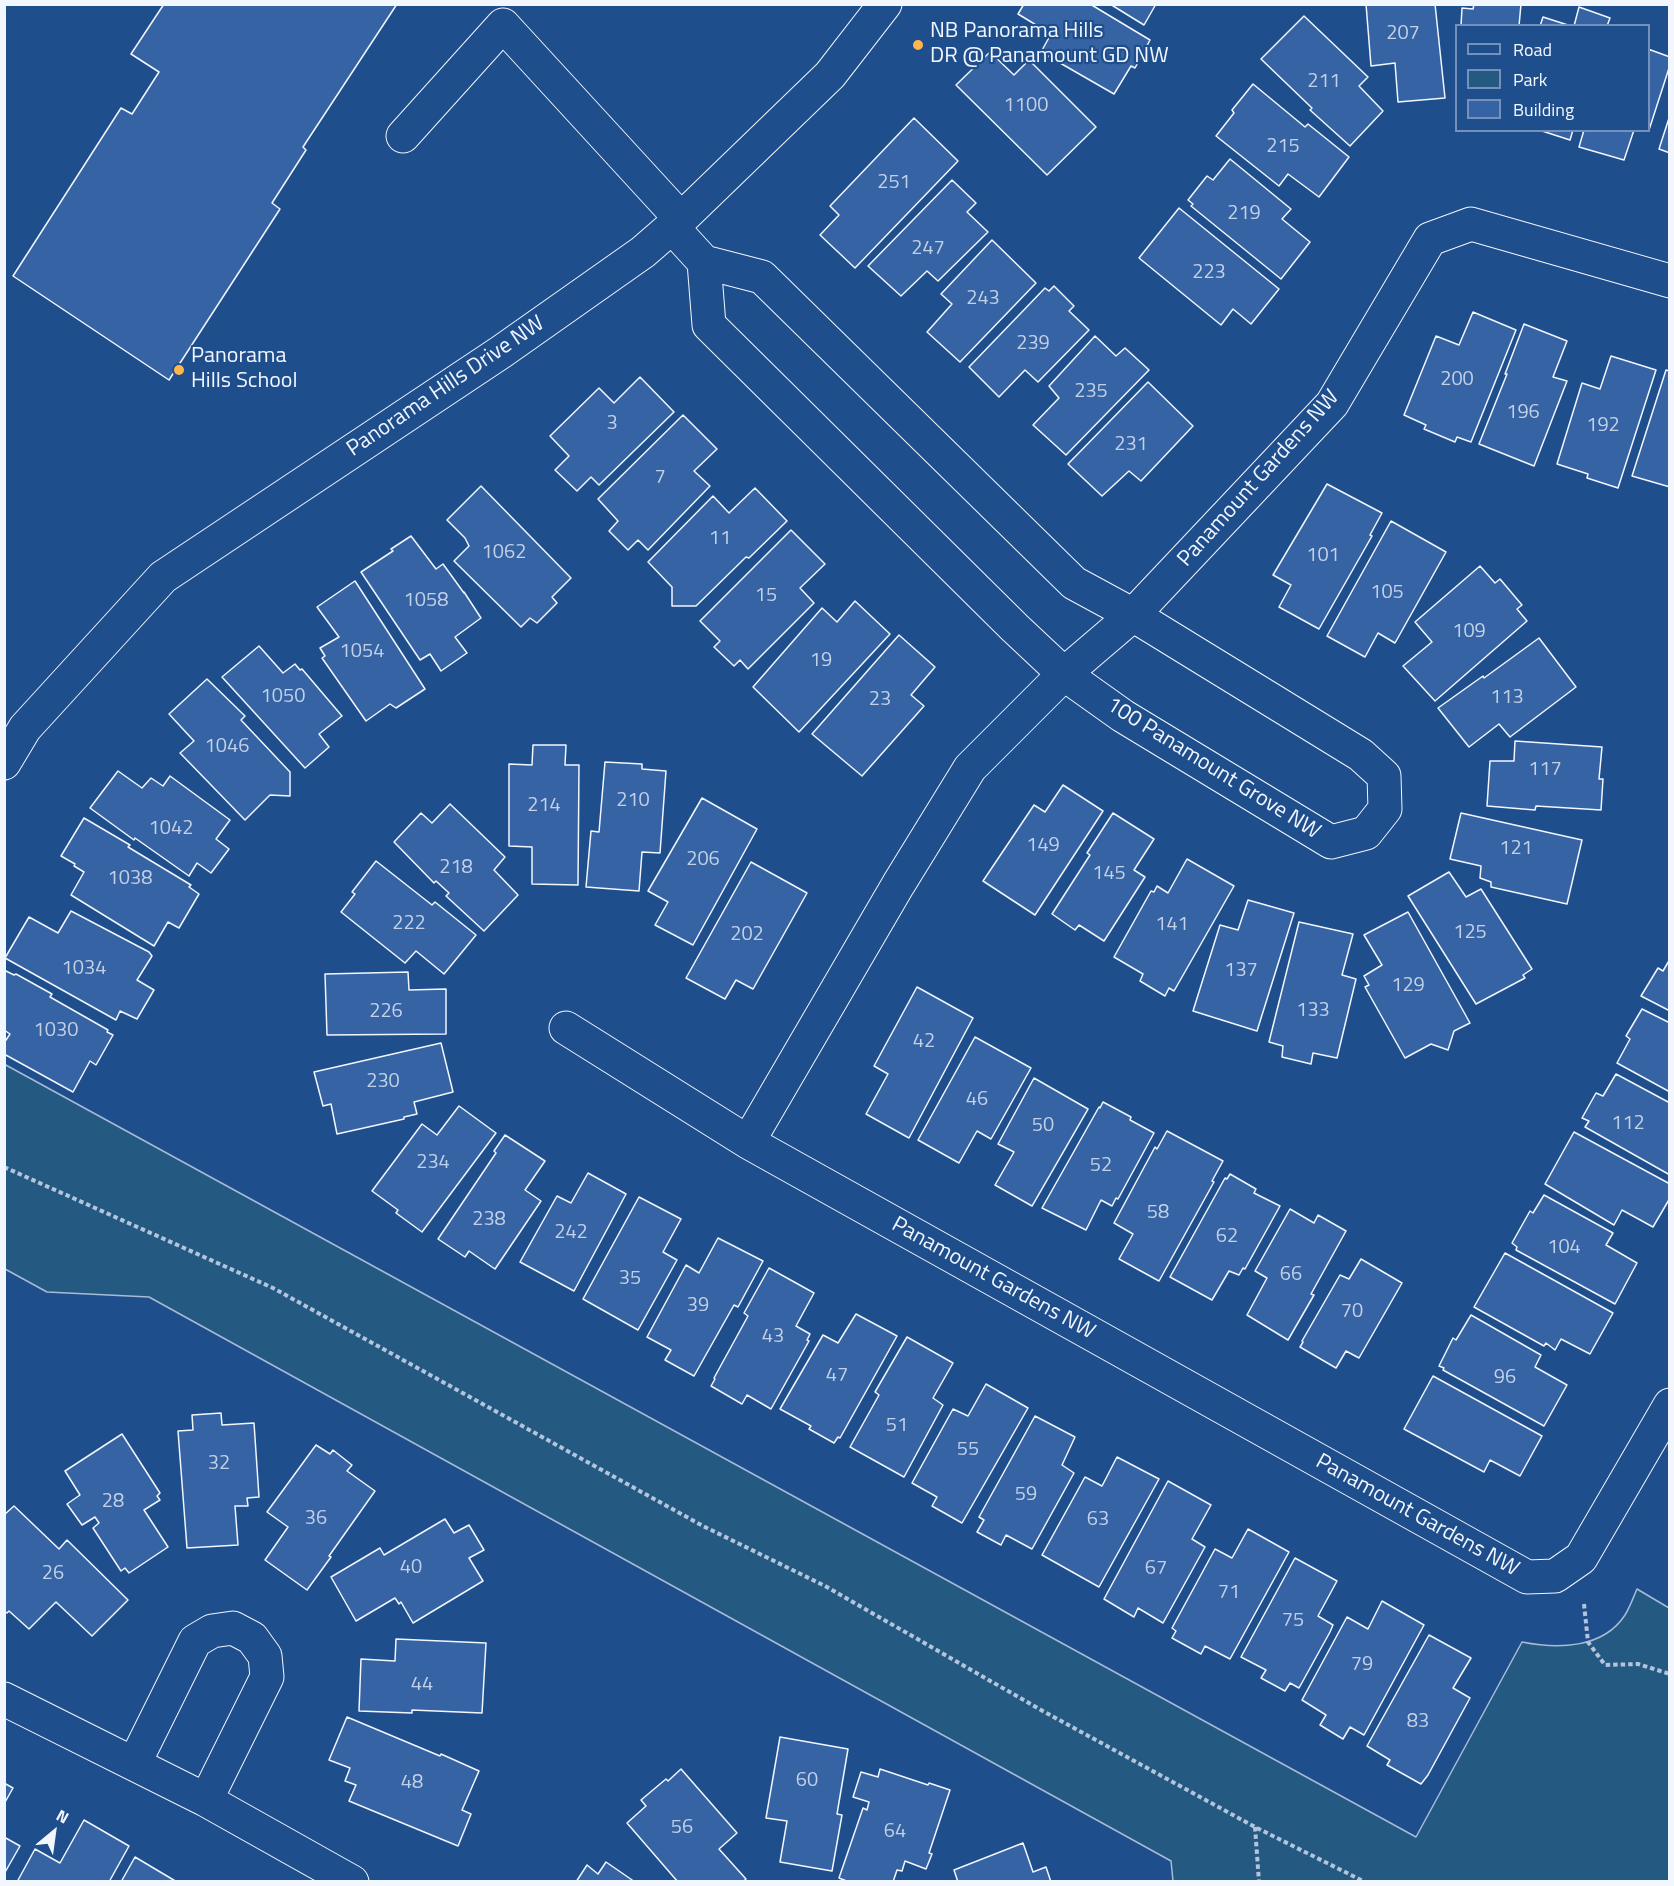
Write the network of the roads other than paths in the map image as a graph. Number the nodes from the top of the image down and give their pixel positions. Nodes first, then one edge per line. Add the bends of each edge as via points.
1 (885, 4) edge
2 (403, 136) dead end
3 (677, 224) junction
4 (704, 262) junction
5 (1670, 281) edge
6 (1133, 615) junction
7 (1064, 674) junction
8 (4, 763) edge
9 (566, 1028) dead end
10 (748, 1142) junction
11 (1670, 1405) edge
12 (4, 1699) edge
13 (134, 1764) junction
14 (206, 1800) junction
15 (352, 1881) edge

1 - 3 street, Panorama Hills Drive NW via 830,75
2 - 3 street via 503,26
3 - 4 street
3 - 8 street, Panorama Hills Drive NW via 501,352 163,578 25,728
4 - 6 street via 762,277 1074,583
4 - 7 street via 709,325
5 - 6 street, Panamount Gardens NW via 1471,224 1430,239 1332,404
6 - 7 street, Panamount Gardens NW
6 - 7 street, 100 Panamount Grove NW via 1361,755 1384,776 1385,809 1366,833 1331,842 1123,716
7 - 10 street, Panamount Gardens NW via 970,768
9 - 10 street
10 - 11 street, Panamount Gardens NW via 1527,1577 1555,1576 1581,1558
12 - 13 street
13 - 14 street
13 - 14 street via 195,1641 212,1631 233,1628 252,1638 265,1656 267,1677
14 - 15 street

